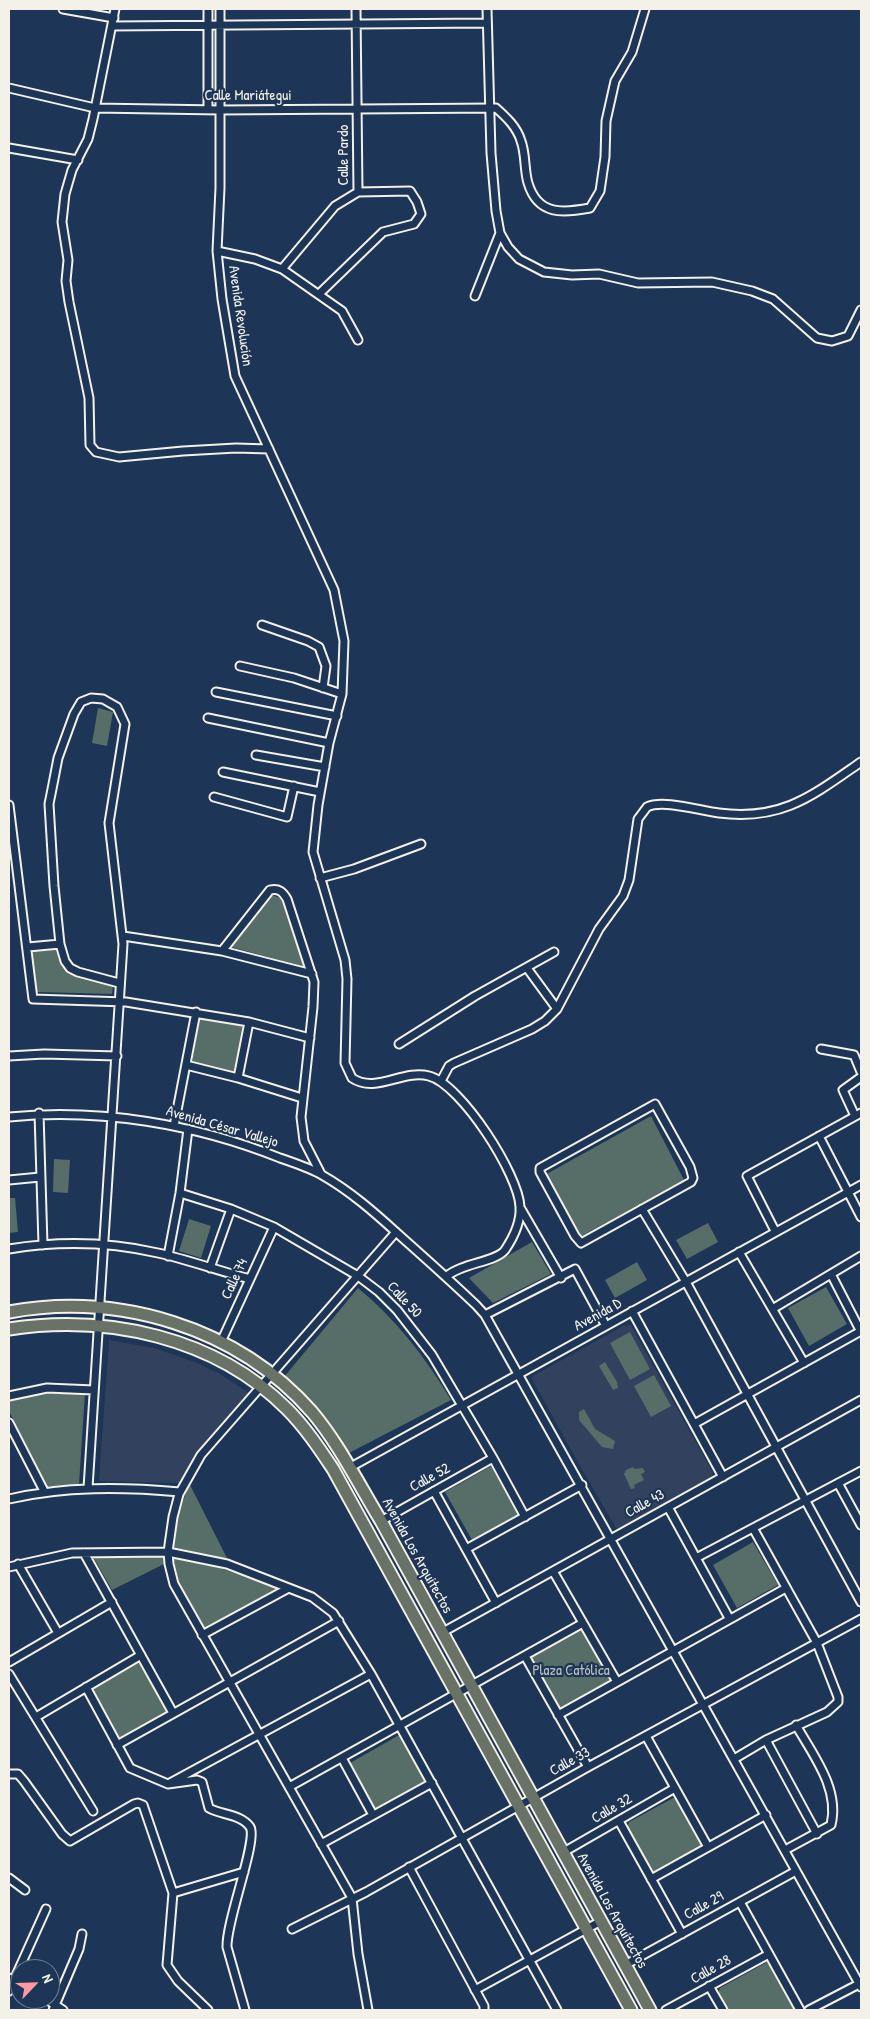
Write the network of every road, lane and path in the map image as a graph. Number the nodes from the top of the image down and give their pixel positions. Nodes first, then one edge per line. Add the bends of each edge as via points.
1 (63, 9) edge
2 (116, 9) edge
3 (208, 9) edge
4 (220, 9) edge
5 (356, 9) edge
6 (487, 9) edge
7 (645, 9) edge
8 (113, 22) junction
9 (488, 24) junction
10 (208, 25) junction
11 (221, 25) junction
12 (356, 26) junction
13 (9, 88) edge
14 (489, 107) junction
15 (95, 108) junction
16 (208, 110) junction
17 (220, 110) junction
18 (357, 110) junction
19 (9, 148) edge
20 (78, 160) junction
21 (358, 192) junction
22 (500, 233) junction
23 (217, 251) junction
24 (282, 269) junction
25 (319, 294) junction
26 (475, 296) dead end
27 (861, 310) edge
28 (358, 340) dead end
29 (269, 449) junction
30 (262, 625) dead end
31 (240, 666) dead end
32 (323, 688) junction
33 (216, 692) dead end
34 (342, 694) junction
35 (337, 716) junction
36 (208, 718) dead end
37 (330, 743) junction
38 (256, 755) dead end
39 (861, 762) edge
40 (325, 767) junction
41 (222, 772) dead end
42 (294, 786) junction
43 (320, 792) junction
44 (214, 797) dead end
45 (9, 805) edge
46 (421, 844) dead end
47 (320, 878) junction
48 (123, 936) junction
49 (60, 944) junction
50 (28, 947) junction
51 (222, 951) junction
52 (554, 952) dead end
53 (527, 968) junction
54 (312, 974) junction
55 (119, 983) junction
56 (118, 1001) junction
57 (557, 1009) junction
58 (196, 1012) junction
59 (249, 1022) junction
60 (310, 1038) junction
61 (399, 1044) dead end
62 (821, 1049) dead end
63 (9, 1056) edge
64 (117, 1056) junction
65 (858, 1056) edge
66 (186, 1066) junction
67 (861, 1072) edge
68 (861, 1077) edge
69 (238, 1078) junction
70 (441, 1080) junction
71 (302, 1098) junction
72 (39, 1114) junction
73 (858, 1115) edge
74 (113, 1116) junction
75 (9, 1117) edge
76 (174, 1126) junction
77 (188, 1129) junction
78 (819, 1136) junction
79 (321, 1174) junction
80 (40, 1178) junction
81 (9, 1180) edge
82 (861, 1185) edge
83 (180, 1193) junction
84 (848, 1193) junction
85 (231, 1209) junction
86 (521, 1209) junction
87 (642, 1209) junction
88 (861, 1217) edge
89 (274, 1227) junction
90 (775, 1231) junction
91 (396, 1232) junction
92 (44, 1245) junction
93 (105, 1246) junction
94 (9, 1249) edge
95 (739, 1252) junction
96 (168, 1256) junction
97 (860, 1259) edge
98 (210, 1268) junction
99 (831, 1274) junction
100 (358, 1276) junction
101 (447, 1276) junction
102 (561, 1278) junction
103 (250, 1280) junction
104 (686, 1282) junction
105 (101, 1307) junction
106 (774, 1308) junction
107 (632, 1311) junction
108 (9, 1312) edge
109 (485, 1315) junction
110 (99, 1326) junction
111 (606, 1326) junction
112 (9, 1329) edge
113 (861, 1332) edge
114 (221, 1342) junction
115 (804, 1363) junction
116 (518, 1375) junction
117 (273, 1376) junction
118 (263, 1387) junction
119 (94, 1390) junction
120 (748, 1394) junction
121 (9, 1396) edge
122 (861, 1400) edge
123 (461, 1405) junction
124 (9, 1422) edge
125 (694, 1424) junction
126 (776, 1447) junction
127 (493, 1458) junction
128 (349, 1468) junction
129 (861, 1471) edge
130 (723, 1478) junction
131 (838, 1483) junction
132 (582, 1485) junction
133 (88, 1488) junction
134 (44, 1491) junction
135 (434, 1491) junction
136 (180, 1492) junction
137 (9, 1499) edge
138 (806, 1500) junction
139 (668, 1507) junction
140 (525, 1517) junction
141 (381, 1521) junction
142 (861, 1525) edge
143 (753, 1528) junction
144 (612, 1539) junction
145 (466, 1549) junction
146 (168, 1552) junction
147 (84, 1553) junction
148 (696, 1558) junction
149 (18, 1564) junction
150 (9, 1567) edge
151 (553, 1571) junction
152 (786, 1588) junction
153 (287, 1589) junction
154 (112, 1602) junction
155 (861, 1602) edge
156 (496, 1603) junction
157 (729, 1618) junction
158 (861, 1619) edge
159 (339, 1621) junction
160 (583, 1623) junction
161 (443, 1632) junction
162 (58, 1633) junction
163 (202, 1635) junction
164 (817, 1643) junction
165 (673, 1650) junction
166 (141, 1655) junction
167 (525, 1656) junction
168 (9, 1662) edge
169 (9, 1674) edge
170 (372, 1674) junction
171 (228, 1682) junction
172 (617, 1682) junction
173 (472, 1686) junction
174 (86, 1687) junction
175 (457, 1694) junction
176 (704, 1704) junction
177 (173, 1712) junction
178 (558, 1715) junction
179 (36, 1717) junction
180 (796, 1725) junction
181 (400, 1726) junction
182 (259, 1734) junction
183 (646, 1736) junction
184 (766, 1740) junction
185 (117, 1744) junction
186 (342, 1758) junction
187 (734, 1759) junction
188 (588, 1767) junction
189 (9, 1774) edge
190 (432, 1783) junction
191 (168, 1784) junction
192 (288, 1787) junction
193 (675, 1788) junction
194 (533, 1798) junction
195 (519, 1807) junction
196 (93, 1811) dead end
197 (766, 1815) junction
198 (374, 1816) junction
199 (618, 1821) junction
200 (817, 1834) junction
201 (462, 1838) junction
202 (321, 1844) junction
203 (708, 1847) junction
204 (785, 1850) junction
205 (562, 1853) junction
206 (410, 1867) junction
207 (796, 1871) junction
208 (244, 1872) junction
209 (9, 1878) edge
210 (651, 1879) junction
211 (25, 1890) dead end
212 (173, 1893) junction
213 (352, 1898) junction
214 (740, 1902) junction
215 (46, 1909) dead end
216 (601, 1921) junction
217 (292, 1929) dead end
218 (586, 1930) junction
219 (82, 1934) dead end
220 (682, 1934) junction
221 (769, 1954) junction
222 (24, 1959) edge
223 (528, 1961) junction
224 (625, 1965) junction
225 (861, 1985) edge
226 (710, 1986) junction
227 (475, 1990) junction
228 (60, 1994) edge
229 (208, 2010) edge
230 (245, 2010) edge
231 (368, 2010) edge
232 (484, 2010) edge
233 (557, 2010) edge
234 (631, 2010) edge
235 (650, 2010) edge
236 (666, 2010) edge
237 (723, 2010) edge
238 (800, 2010) edge
239 (809, 2010) edge

1 - 8 street
2 - 8 street
3 - 10 street
4 - 11 street, Avenida Revolución
5 - 12 street, Calle Pardo
6 - 9 street
7 - 14 street via 632,52 615,81 606,121 600,191 590,208 554,212 536,200 528,183 521,140 511,121 496,108
8 - 10 street
8 - 15 street
9 - 12 street
9 - 14 street
10 - 11 street
10 - 16 street
11 - 12 street
11 - 17 street, Avenida Revolución
12 - 18 street, Calle Pardo
13 - 15 street, Calle Mariátegui
14 - 18 street, Calle Mariátegui
14 - 22 street
15 - 16 street, Calle Mariátegui
15 - 20 street via 88,140
16 - 17 street, Calle Mariátegui
17 - 18 street, Calle Mariátegui
17 - 23 street, Avenida Revolución
18 - 21 street, Calle Pardo
19 - 20 street
20 - 29 street via 65,194 62,222 68,260 69,302 89,398 91,448 119,457 236,448
21 - 24 street, Calle Pardo via 335,206
21 - 25 street via 410,191 421,214 414,224 383,232
22 - 26 street
22 - 27 street via 519,259 544,272 599,274 638,283 712,282 752,291 772,299 812,335 827,341 848,336
23 - 24 street
23 - 29 street, Avenida Revolución via 235,376
24 - 25 street
25 - 28 street via 342,311
29 - 34 street, Avenida Revolución via 334,590 344,641
30 - 32 street via 319,647 326,666
31 - 32 street
32 - 34 street
33 - 35 street
34 - 35 street, Avenida Revolución
35 - 37 street, Avenida Revolución
36 - 37 street
37 - 40 street, Avenida Revolución
38 - 40 street
39 - 57 street via 800,802 777,811 720,813 661,804 645,808 638,819 629,880 623,896 599,929
40 - 43 street, Avenida Revolución
41 - 42 street
42 - 43 street
42 - 44 street via 287,818
43 - 47 street, Avenida Revolución via 312,852
45 - 50 street
46 - 47 street
47 - 70 street, Avenida Revolución via 345,960 347,1072 356,1081 371,1084 421,1074
48 - 49 street via 109,823 125,724 117,707 103,699 91,698 82,702 71,720 58,758 49,804
48 - 51 street
48 - 55 street
49 - 50 street
49 - 55 street via 70,968
50 - 56 street via 33,999
51 - 54 street
51 - 54 street via 270,890 276,889 288,899
52 - 53 street
53 - 57 street
53 - 61 street
54 - 60 street via 314,999
55 - 56 street
56 - 58 street
56 - 64 street
57 - 70 street via 532,1029 449,1066
58 - 59 street
58 - 66 street
59 - 60 street
59 - 69 street
60 - 71 street
62 - 65 street
63 - 64 street
64 - 74 street
65 - 67 street
66 - 69 street
66 - 76 street
68 - 73 street via 843,1090
69 - 71 street
70 - 86 street via 466,1104 482,1127 509,1175
71 - 79 street via 300,1117 303,1135
72 - 74 street, Avenida César Vallejo
72 - 75 street, Avenida César Vallejo
72 - 80 street
73 - 78 street
74 - 76 street, Avenida César Vallejo
74 - 93 street
76 - 77 street, Avenida César Vallejo
77 - 79 street, Avenida César Vallejo via 256,1148
77 - 83 street
78 - 84 street
78 - 90 street via 747,1176
79 - 91 street, Avenida César Vallejo via 372,1210
80 - 81 street
80 - 92 street
82 - 84 street, Avenida D
83 - 85 street, Calle 50
83 - 96 street
84 - 88 street
84 - 90 street, Avenida D
85 - 89 street, Calle 50
85 - 98 street
86 - 101 street via 512,1238 501,1254 461,1267
86 - 102 street
87 - 87 street via 581,1242 574,1236 540,1168 656,1104 693,1178
87 - 104 street
89 - 100 street, Calle 50
89 - 103 street, Calle 74
90 - 95 street, Avenida D
91 - 100 street
91 - 101 street, Avenida César Vallejo
92 - 93 street
92 - 94 street
93 - 96 street
93 - 105 street
95 - 104 street, Avenida D
95 - 106 street
96 - 98 street
97 - 99 street
98 - 103 street
99 - 106 street
99 - 113 street
100 - 117 street
100 - 123 street, Calle 50 via 397,1310 432,1355
101 - 109 street, Avenida César Vallejo
102 - 109 street
102 - 111 street via 575,1269
103 - 114 street, Calle 74
104 - 107 street, Avenida D
104 - 120 street
105 - 108 main road, Avenida Los Arquitectos via 52,1306
105 - 110 street
105 - 114 main road, Avenida Los Arquitectos via 156,1317
106 - 115 street
107 - 111 street, Avenida D
107 - 125 street
109 - 116 street, Avenida César Vallejo
110 - 112 main road, Avenida Los Arquitectos via 38,1325
110 - 118 main road, Avenida Los Arquitectos via 167,1339 207,1354
110 - 119 street
111 - 116 street, Avenida D
113 - 115 street
114 - 117 main road, Avenida Los Arquitectos
115 - 120 street
116 - 123 street, Avenida D
116 - 132 street, Avenida César Vallejo
117 - 118 street
117 - 128 main road, Avenida Los Arquitectos via 312,1413
118 - 136 street via 206,1449
118 - 175 main road, Avenida Los Arquitectos via 299,1421 329,1463
119 - 121 street via 47,1388
119 - 133 street
120 - 125 street
120 - 126 street
122 - 126 street, Calle 43
123 - 127 street, Calle 50
123 - 128 street, Avenida D
124 - 134 street
125 - 130 street
126 - 130 street, Calle 43
126 - 138 street
127 - 135 street, Calle 52
127 - 140 street, Calle 50
128 - 141 main road, Avenida Los Arquitectos
129 - 131 street
130 - 139 street, Calle 43
131 - 138 street
131 - 142 street
132 - 140 street
132 - 144 street, Avenida César Vallejo
133 - 134 street
133 - 136 street
134 - 137 street
135 - 141 street, Calle 52
135 - 145 street
136 - 146 street
138 - 143 street
138 - 155 street
139 - 144 street, Calle 43
139 - 148 street
140 - 145 street
141 - 161 main road, Avenida Los Arquitectos
143 - 148 street
143 - 152 street
144 - 151 street, Calle 43
144 - 165 street, Avenida César Vallejo
145 - 156 street
146 - 147 street
146 - 153 street via 227,1564
146 - 163 street via 174,1584
147 - 149 street
147 - 154 street
148 - 157 street
149 - 150 street
149 - 162 street
151 - 156 street, Calle 43
151 - 160 street
152 - 157 street
152 - 164 street
153 - 159 street via 312,1598
153 - 163 street
154 - 162 street
154 - 166 street
156 - 161 street, Calle 43
157 - 165 street
158 - 164 street, Calle 33
159 - 170 street
159 - 171 street
160 - 167 street
160 - 172 street
161 - 173 main road, Avenida Los Arquitectos
162 - 168 street
163 - 171 street
164 - 176 street, Calle 33
164 - 180 street via 838,1702 827,1712
165 - 172 street
165 - 176 street, Avenida César Vallejo
166 - 174 street
166 - 177 street
167 - 173 street
167 - 178 street
169 - 179 street
170 - 181 street
170 - 182 street
171 - 177 street
171 - 182 street
172 - 178 street
173 - 175 street
173 - 194 main road, Avenida Los Arquitectos
174 - 179 street
174 - 185 street
175 - 181 street
175 - 195 main road, Avenida Los Arquitectos
176 - 183 street, Calle 33
176 - 187 street, Avenida César Vallejo
177 - 185 street
178 - 188 street
179 - 196 street
180 - 184 street
180 - 200 street via 818,1762 833,1802 831,1825
181 - 186 street
181 - 190 street
182 - 191 street
182 - 192 street
183 - 188 street, Calle 33
183 - 193 street
184 - 187 street
184 - 200 street
185 - 191 street via 130,1768
186 - 192 street
186 - 198 street
187 - 197 street, Avenida César Vallejo
188 - 194 street, Calle 33
189 - 212 street via 18,1774 70,1841 138,1802 143,1805
190 - 198 street
190 - 201 street
191 - 208 street via 202,1782 209,1808 243,1820 250,1828 252,1838
192 - 202 street
193 - 199 street, Calle 32
193 - 203 street
194 - 195 street, Calle 33
194 - 205 main road, Avenida Los Arquitectos
195 - 201 street, Calle 33
195 - 218 main road, Avenida Los Arquitectos
197 - 203 street
197 - 204 street, Avenida César Vallejo
198 - 202 street
199 - 205 street, Calle 32
199 - 210 street
200 - 204 street
201 - 206 street, Calle 33
201 - 223 street
202 - 213 street
203 - 210 street
204 - 207 street, Avenida César Vallejo
205 - 216 main road, Avenida Los Arquitectos
206 - 213 street, Calle 33
206 - 227 street
207 - 214 street, Calle 29
207 - 225 street, Avenida César Vallejo
208 - 212 street
208 - 230 street via 227,1947
209 - 211 street
210 - 220 street
212 - 229 street via 168,1965 178,1981
213 - 217 street, Calle 33
213 - 231 street
214 - 220 street, Calle 29
214 - 221 street
215 - 222 street
216 - 218 street
216 - 224 main road, Avenida Los Arquitectos
218 - 223 street
218 - 234 main road, Avenida Los Arquitectos
219 - 228 street via 79,1950
220 - 224 street, Calle 29
221 - 226 street, Calle 28
221 - 238 street
223 - 227 street
223 - 233 street
224 - 235 main road, Avenida Los Arquitectos
225 - 239 street
226 - 236 street, Calle 28
226 - 237 street
227 - 232 street

